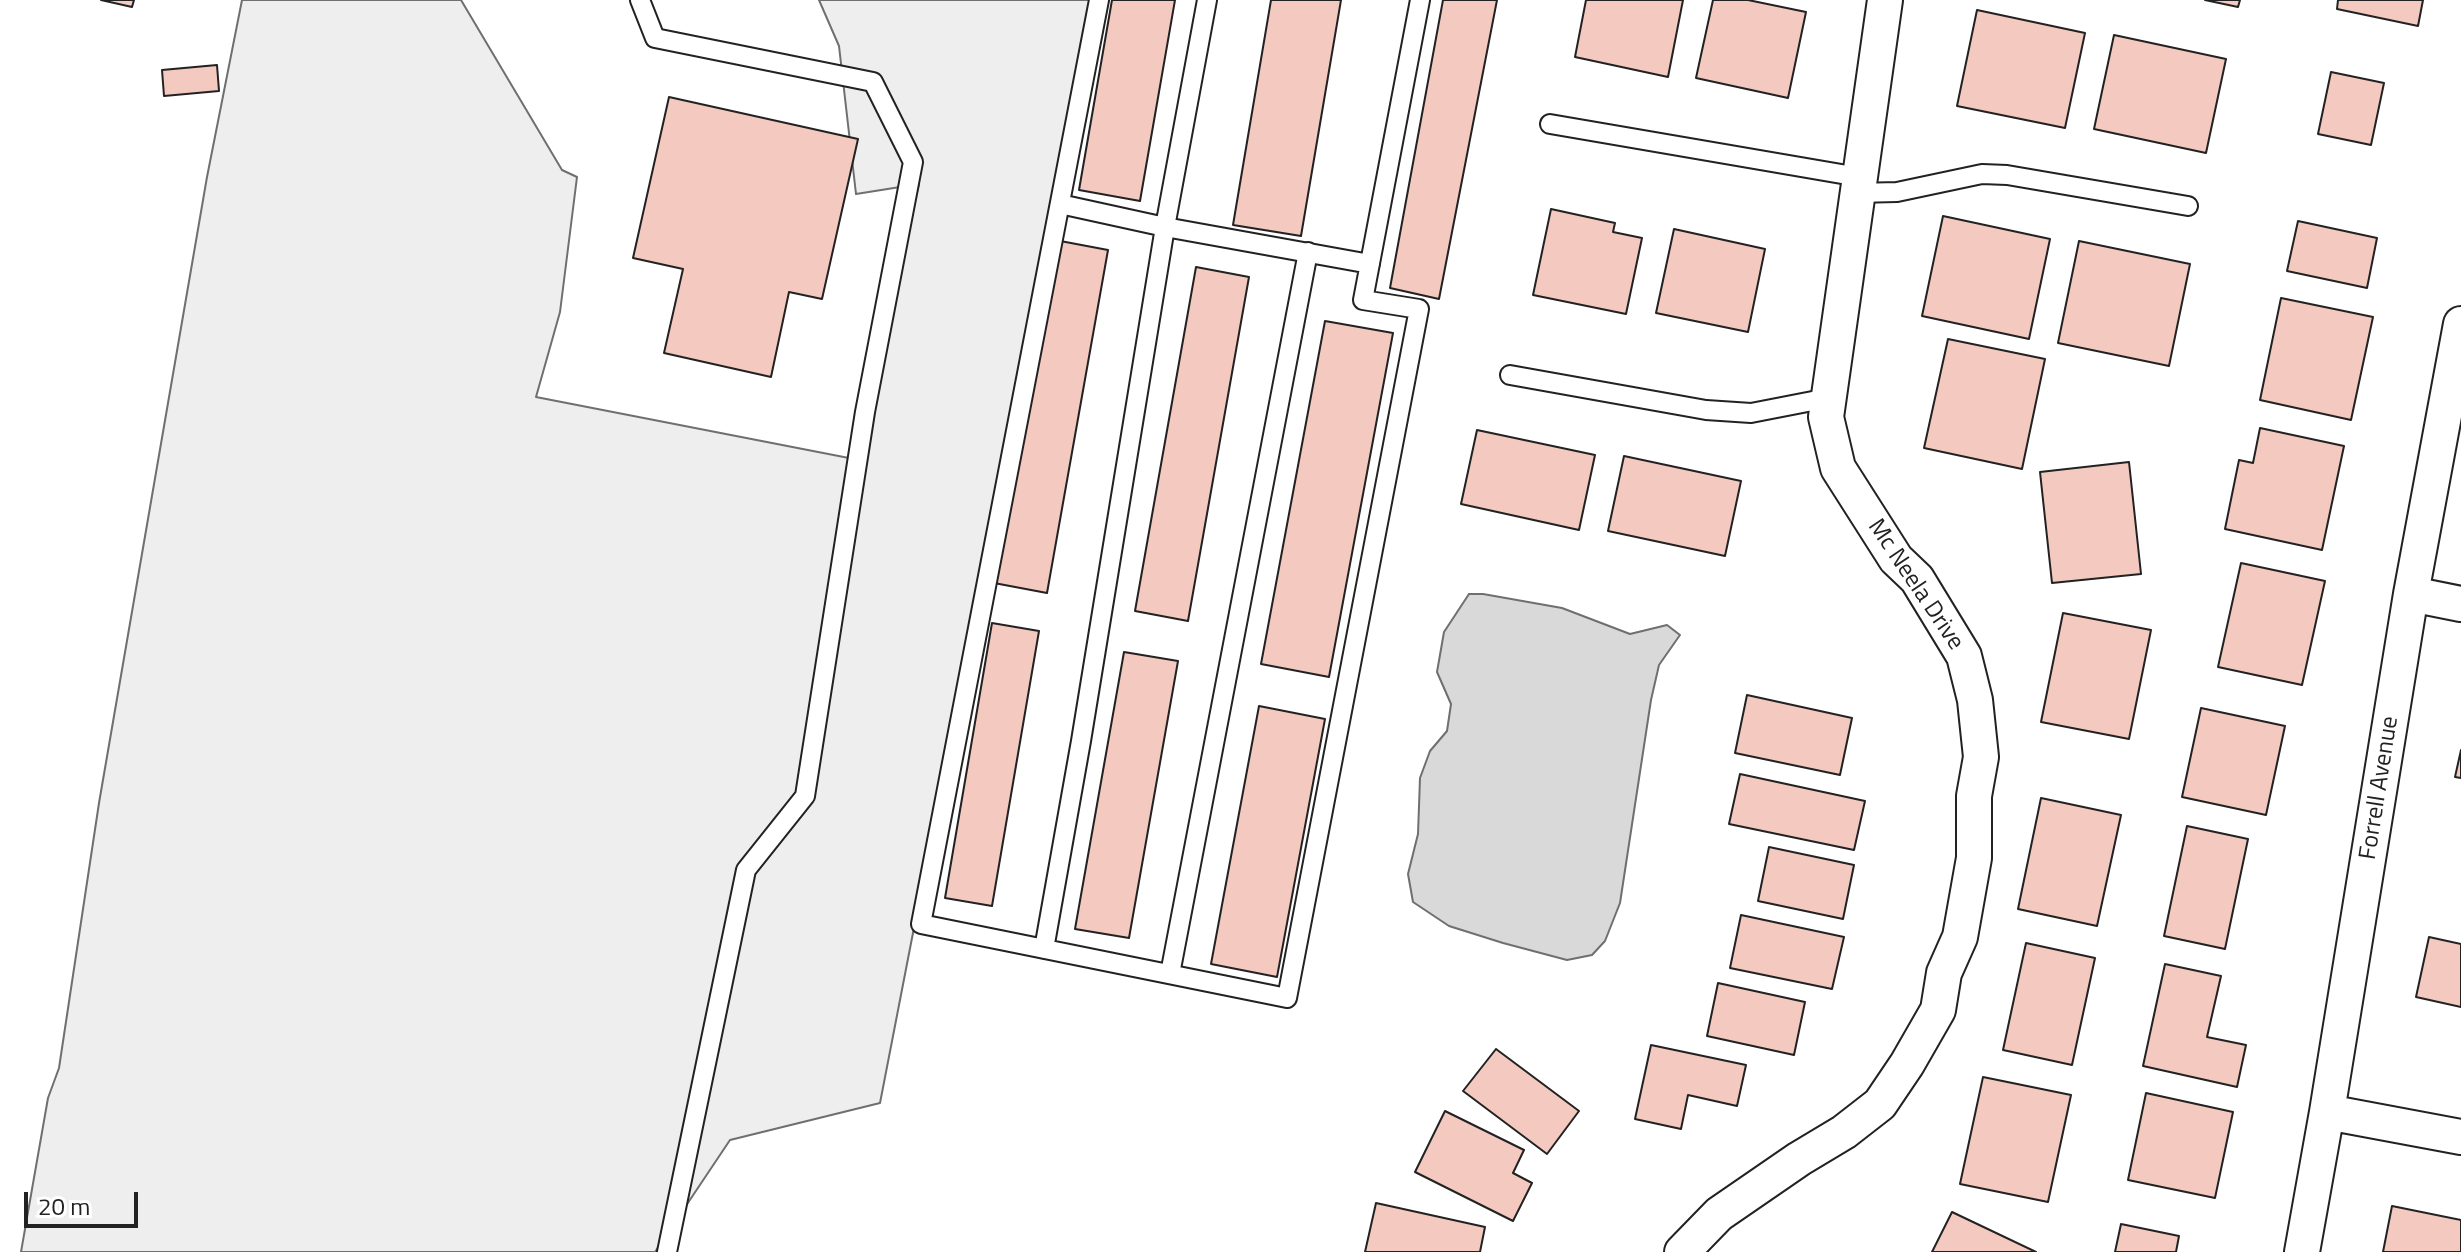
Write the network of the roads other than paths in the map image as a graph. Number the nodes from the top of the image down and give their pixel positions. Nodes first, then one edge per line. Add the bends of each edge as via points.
1 (640, 0) edge
2 (1099, 0) edge
3 (1207, 0) edge
4 (1420, 0) edge
5 (1885, 0) edge
6 (1550, 124) dead end
7 (1858, 185) junction
8 (1060, 204) junction
9 (2188, 206) dead end
10 (1165, 227) junction
11 (1308, 252) junction
12 (1370, 264) junction
13 (2461, 324) edge
14 (1510, 375) dead end
15 (1828, 398) junction
16 (2411, 594) junction
17 (2461, 604) edge
18 (1044, 949) junction
19 (1170, 974) junction
20 (2327, 1112) junction
21 (2461, 1137) edge
22 (667, 1252) edge
23 (1682, 1252) edge
24 (2302, 1252) edge

1 - 22 lane via 655,38 873,82 913,162 865,412 805,796 746,870
2 - 8 lane
3 - 10 lane
4 - 12 lane
5 - 7 street, Mc Neela Drive
6 - 7 lane
7 - 9 lane via 1897,192 1982,174 2007,175
7 - 15 street, Mc Neela Drive
8 - 10 lane
8 - 18 lane via 921,924
10 - 11 lane
10 - 18 lane
11 - 12 lane
11 - 19 lane
12 - 19 lane via 1363,300 1419,309 1287,998
13 - 16 street, Forrell Avenue
14 - 15 lane via 1706,410 1751,413
15 - 23 street, Mc Neela Drive via 1826,417 1838,468 1964,656 1981,757 1974,796 1974,858 1960,937 1944,973 1938,1010 1880,1104 1719,1214
16 - 17 street
16 - 20 street, Forrell Avenue
18 - 19 lane
20 - 21 street
20 - 24 street, Forrell Avenue

